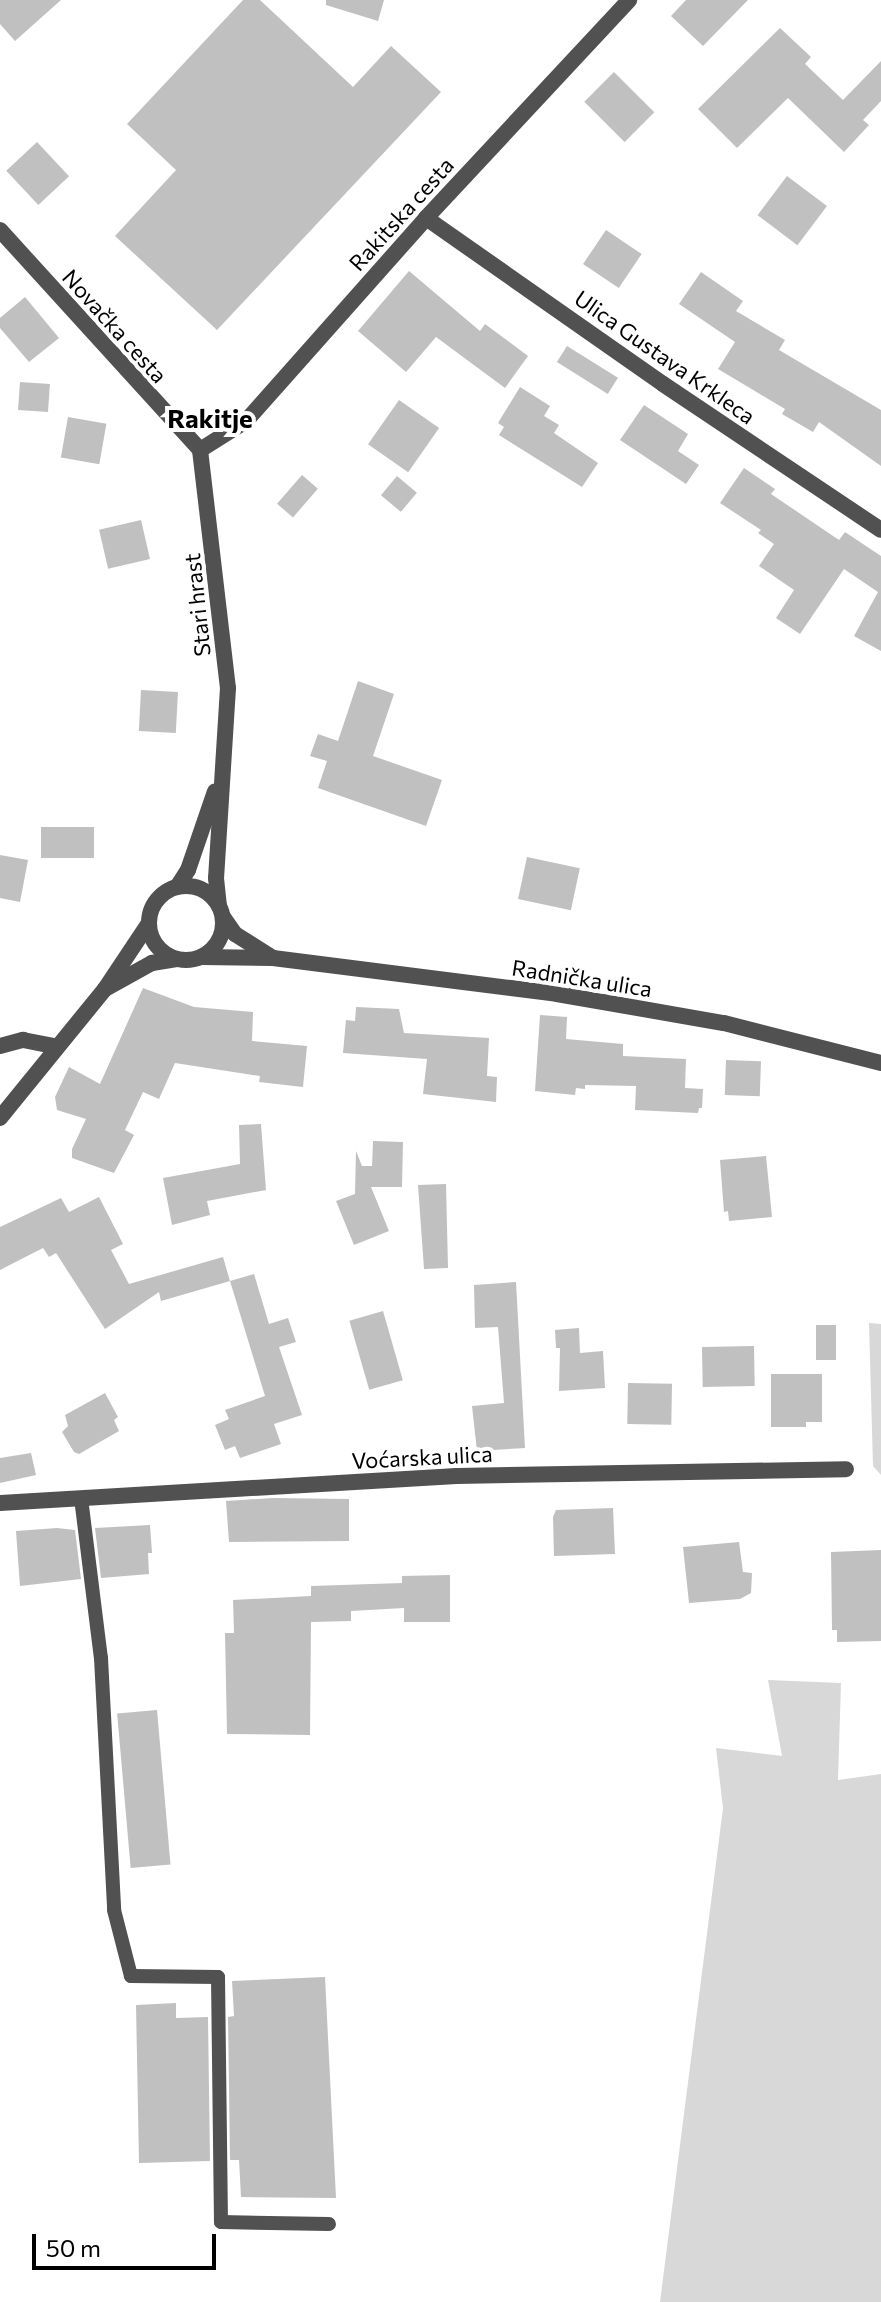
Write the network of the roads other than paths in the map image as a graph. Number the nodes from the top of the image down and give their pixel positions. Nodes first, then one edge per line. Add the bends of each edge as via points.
1 (629, 0) edge
2 (426, 218) junction
3 (0, 230) edge
4 (200, 450) junction
5 (881, 530) edge
6 (224, 755) junction
7 (177, 887) junction
8 (221, 911) junction
9 (149, 923) junction
10 (201, 957) junction
11 (273, 958) junction
12 (177, 959) junction
13 (105, 989) junction
14 (0, 1046) edge
15 (55, 1046) junction
16 (881, 1063) edge
17 (0, 1118) edge
18 (846, 1469) dead end
19 (81, 1498) junction
20 (0, 1503) edge
21 (329, 2224) dead end

1 - 2 street, Rakitska cesta
2 - 4 street, Rakitska cesta via 246,421
2 - 5 street, Ulica Gustava Krkleca
3 - 4 street, Novačka cesta
4 - 6 street, Stari hrast via 228,688
6 - 7 street, Stari hrast via 208,817
6 - 8 street, Stari hrast via 216,878
7 - 8 street via 201,889
7 - 9 street via 156,900
8 - 10 street via 219,940
8 - 11 street, Radnička ulica via 235,934
9 - 12 street via 157,946
9 - 13 street
10 - 11 street, Radnička ulica
10 - 12 street
11 - 16 street, Radnička ulica via 557,994 724,1023
12 - 13 street via 152,963
13 - 15 street
14 - 15 street via 23,1040
15 - 17 street
18 - 19 street, Voćarska ulica via 456,1476
19 - 20 street, Voćarska ulica
19 - 21 lane via 101,1658 114,1910 131,1976 218,1977 221,2222

